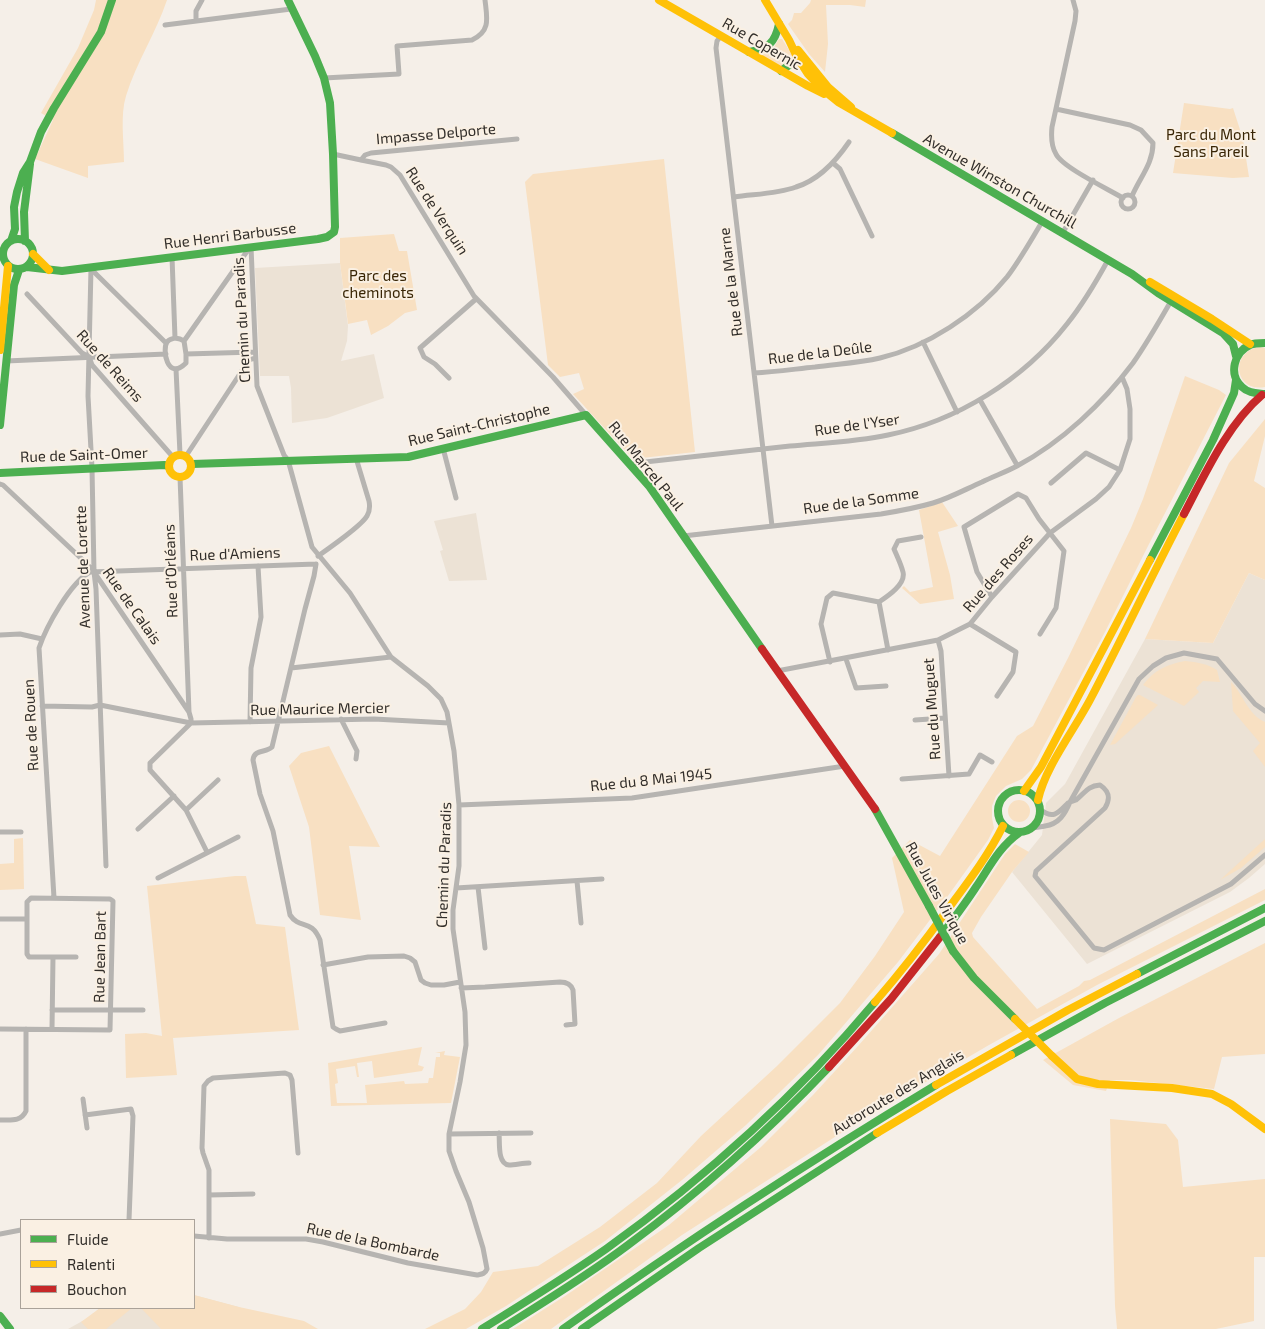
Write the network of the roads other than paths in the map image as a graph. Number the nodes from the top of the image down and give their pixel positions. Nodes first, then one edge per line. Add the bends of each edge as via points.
1 (112, 0) edge
2 (202, 0) edge
3 (288, 0) edge
4 (485, 0) edge
5 (660, 0) edge
6 (765, 0) edge
7 (1073, 0) edge
8 (291, 9) junction
9 (196, 21) junction
10 (779, 24) junction
11 (165, 25) dead end
12 (721, 36) junction
13 (749, 52) junction
14 (798, 55) junction
15 (782, 71) junction
16 (324, 78) junction
17 (826, 93) junction
18 (847, 103) junction
19 (1056, 109) junction
20 (855, 111) junction
21 (517, 139) dead end
22 (849, 142) dead end
23 (333, 154) junction
24 (361, 160) junction
25 (30, 162) junction
26 (833, 163) junction
27 (1093, 180) junction
28 (1132, 196) junction
29 (734, 197) junction
30 (1123, 198) junction
31 (1042, 222) junction
32 (1062, 234) junction
33 (872, 236) dead end
34 (25, 241) junction
35 (6, 243) edge
36 (251, 247) junction
37 (1, 254) edge
38 (33, 254) junction
39 (172, 257) junction
40 (1108, 260) junction
41 (8, 266) junction
42 (23, 268) junction
43 (91, 268) junction
44 (49, 270) junction
45 (1132, 274) junction
46 (27, 294) dead end
47 (476, 299) junction
48 (1171, 301) junction
49 (1200, 311) junction
50 (175, 338) junction
51 (184, 341) junction
52 (1263, 341) edge
53 (923, 342) junction
54 (166, 343) junction
55 (1250, 344) junction
56 (0, 350) edge
57 (166, 354) junction
58 (186, 354) junction
59 (255, 355) junction
60 (1236, 356) junction
61 (89, 357) junction
62 (6, 361) junction
63 (176, 369) junction
64 (754, 373) junction
65 (1122, 377) junction
66 (449, 378) dead end
67 (1236, 380) junction
68 (1263, 394) edge
69 (980, 400) junction
70 (957, 412) junction
71 (586, 415) junction
72 (0, 425) edge
73 (443, 448) junction
74 (763, 449) junction
75 (180, 456) junction
76 (356, 458) junction
77 (288, 460) junction
78 (192, 464) junction
79 (1017, 465) junction
80 (169, 466) junction
81 (632, 466) junction
82 (92, 468) junction
83 (1120, 470) junction
84 (0, 473) edge
85 (180, 477) junction
86 (1051, 483) dead end
87 (0, 484) edge
88 (456, 498) dead end
89 (772, 526) junction
90 (1050, 533) junction
91 (683, 536) junction
92 (922, 537) dead end
93 (320, 557) junction
94 (316, 564) junction
95 (258, 566) junction
96 (184, 568) junction
97 (94, 572) junction
98 (992, 597) junction
99 (879, 602) junction
100 (970, 624) junction
101 (1040, 634) dead end
102 (0, 635) edge
103 (42, 639) junction
104 (938, 640) junction
105 (888, 650) junction
106 (391, 657) junction
107 (846, 659) junction
108 (830, 662) junction
109 (292, 668) junction
110 (777, 672) junction
111 (886, 686) dead end
112 (996, 696) dead end
113 (100, 705) junction
114 (42, 706) junction
115 (1265, 711) edge
116 (189, 712) junction
117 (945, 718) junction
118 (341, 719) junction
119 (915, 720) dead end
120 (278, 721) junction
121 (250, 722) junction
122 (191, 723) junction
123 (449, 723) junction
124 (356, 759) dead end
125 (992, 762) dead end
126 (845, 766) junction
127 (949, 776) junction
128 (902, 779) dead end
129 (218, 780) dead end
130 (1024, 791) junction
131 (174, 796) junction
132 (1038, 800) junction
133 (1070, 802) junction
134 (459, 805) junction
135 (186, 810) junction
136 (1041, 810) junction
137 (1003, 826) junction
138 (1033, 828) junction
139 (138, 829) dead end
140 (0, 832) edge
141 (21, 832) dead end
142 (1019, 833) junction
143 (238, 837) dead end
144 (207, 852) junction
145 (1265, 855) edge
146 (106, 866) dead end
147 (158, 878) dead end
148 (602, 879) dead end
149 (577, 881) junction
150 (478, 887) junction
151 (456, 888) junction
152 (54, 898) junction
153 (1265, 908) edge
154 (0, 919) edge
155 (27, 919) junction
156 (1265, 921) edge
157 (581, 923) dead end
158 (485, 948) dead end
159 (54, 957) junction
160 (76, 957) dead end
161 (324, 965) junction
162 (461, 985) junction
163 (52, 1010) junction
164 (112, 1010) junction
165 (143, 1010) dead end
166 (385, 1023) dead end
167 (566, 1025) dead end
168 (0, 1029) edge
169 (26, 1029) junction
170 (52, 1029) junction
171 (83, 1099) dead end
172 (85, 1115) junction
173 (0, 1120) edge
174 (87, 1128) dead end
175 (1265, 1130) edge
176 (531, 1133) dead end
177 (449, 1134) junction
178 (499, 1134) junction
179 (298, 1153) dead end
180 (529, 1162) dead end
181 (209, 1194) junction
182 (253, 1194) dead end
183 (129, 1219) edge
184 (20, 1230) edge
185 (0, 1234) edge
186 (195, 1236) edge
187 (209, 1238) junction
188 (486, 1271) joint
189 (0, 1316) edge
190 (10, 1329) edge
191 (482, 1329) edge
192 (501, 1329) edge
193 (563, 1329) edge
194 (582, 1329) edge

1 - 25 main road via 101,32 54,108
2 - 9 street via 196,11
3 - 8 main road
4 - 16 street via 487,19 484,31 472,40 398,46 399,74
5 - 12 main road, Rue Copernic
6 - 10 main road, Avenue Winston Churchill
7 - 19 street via 1075,21
8 - 9 street
8 - 16 main road
9 - 11 street
10 - 13 main road via 777,35 767,48
10 - 14 main road, Avenue Winston Churchill
12 - 13 main road, Rue Copernic
12 - 29 street, Rue de la Marne via 716,48
13 - 15 main road, Rue Copernic
14 - 15 main road
14 - 17 main road, Avenue Winston Churchill
14 - 18 main road, Avenue Winston Churchill
15 - 17 main road, Rue Copernic
16 - 23 main road via 330,102
17 - 18 main road via 828,91
17 - 20 main road, Avenue Winston Churchill
18 - 20 main road, Avenue Winston Churchill
19 - 27 street via 1051,141 1056,155 1064,164
19 - 28 street via 1130,125 1141,130 1153,143 1151,160
20 - 31 main road, Avenue Winston Churchill
21 - 24 street, Impasse Delporte via 371,153
22 - 26 street
23 - 24 street, Rue de Verquin
23 - 36 main road, Rue Henri Barbusse via 334,232 318,239
24 - 47 street, Rue de Verquin via 386,165 400,175
25 - 34 main road via 23,217
25 - 35 main road via 17,192 15,229
26 - 29 street via 796,188
26 - 33 street via 840,169
27 - 30 street
27 - 32 street
28 - 30 street
28 - 30 street via 1135,202 1130,208 1122,204
29 - 64 street, Rue de la Marne
31 - 32 main road, Avenue Winston Churchill
31 - 53 street, Rue de la Deûle via 1012,270 989,296 971,312
32 - 40 main road, Avenue Winston Churchill
34 - 35 main road via 18,239
34 - 38 main road
35 - 37 main road
36 - 39 main road, Rue Henri Barbusse
36 - 51 street
36 - 59 street, Chemin du Paradis
37 - 41 main road
38 - 42 main road via 33,259
38 - 44 main road
39 - 43 main road, Rue Henri Barbusse
39 - 50 street
40 - 45 main road, Avenue Winston Churchill
40 - 69 street, Rue de l'Yser via 1079,309 1055,338 1015,376
41 - 42 main road
41 - 56 main road
42 - 44 main road, Rue Henri Barbusse
42 - 62 main road via 14,285
43 - 44 main road, Rue Henri Barbusse via 62,272
43 - 54 street
43 - 61 street, Avenue de Lorette
45 - 48 main road, Avenue Winston Churchill
45 - 49 main road, Avenue Winston Churchill
46 - 61 street, Rue de Reims
47 - 66 street via 420,348 424,357
47 - 71 street, Rue de Verquin
48 - 49 main road, Avenue Winston Churchill
48 - 60 main road, Avenue Winston Churchill via 1223,333 1233,344
48 - 65 street, Rue de la Somme
49 - 55 main road, Avenue Winston Churchill
50 - 51 street
50 - 54 street
51 - 58 street
52 - 55 main road
53 - 64 street, Rue de la Deûle via 882,358
53 - 70 street
54 - 57 street
55 - 60 main road
57 - 61 street
57 - 63 street via 168,364
58 - 59 street
58 - 63 street via 186,363
59 - 75 street
59 - 77 street, Chemin du Paradis via 257,386
60 - 67 main road via 1233,369
61 - 62 street
61 - 75 street, Rue de Reims via 92,365
61 - 82 street, Avenue de Lorette
62 - 72 main road
63 - 75 street
64 - 74 street, Rue de la Marne
65 - 79 street, Rue de la Somme via 1063,435
65 - 83 street, Rue des Roses via 1130,409 1130,439
67 - 68 main road via 1247,391
67 - 130 main road via 1234,393 1213,440 1067,719
68 - 132 main road via 1238,420 1208,469 1090,701 1040,789
69 - 70 street, Rue de l'Yser
69 - 79 street
70 - 74 street, Rue de l'Yser via 888,435
71 - 73 main road, Rue Saint-Christophe
71 - 81 main road, Rue Marcel Paul
73 - 76 main road, Rue Saint-Christophe via 408,456
73 - 88 street
74 - 81 street, Rue de l'Yser
74 - 89 street, Rue de la Marne
75 - 78 main road via 189,458
75 - 80 main road via 169,462
76 - 77 main road, Rue Saint-Christophe
76 - 93 street via 370,508 358,525
77 - 78 main road
77 - 93 street, Chemin du Paradis via 310,542
78 - 85 main road via 188,474
79 - 89 street, Rue de la Somme via 958,493 910,509
80 - 82 main road, Rue de Saint-Omer
80 - 85 main road via 174,475
81 - 91 main road, Rue Marcel Paul
82 - 84 main road, Rue de Saint-Omer
82 - 97 street, Avenue de Lorette
83 - 86 street via 1086,453
83 - 90 street, Rue des Roses via 1096,500
85 - 96 street, Rue d'Orléans
87 - 97 street, Rue de Calais
89 - 91 street, Rue de la Somme
90 - 98 street, Rue des Roses
90 - 98 street via 1026,498 1018,494 964,527 977,572
90 - 101 street via 1064,551 1056,608
91 - 110 main road, Rue Jules Virique
92 - 99 street via 898,541 894,549 904,574 902,581
93 - 94 street
93 - 106 street, Chemin du Paradis via 350,593
94 - 95 street, Rue d'Amiens
94 - 109 street
95 - 96 street, Rue d'Amiens
95 - 121 street via 261,617 251,668
96 - 97 street, Rue d'Amiens
96 - 116 street, Rue d'Orléans
97 - 103 street, Rue de Rouen via 85,576 72,590
97 - 113 street, Avenue de Lorette
97 - 116 street, Rue de Calais
98 - 100 street, Rue des Roses
99 - 105 street
99 - 108 street via 833,593 827,598 821,624
100 - 104 street, Rue des Roses
100 - 112 street via 1016,652 1013,672
102 - 103 street via 20,634
103 - 114 street, Rue de Rouen via 39,648
104 - 105 street, Rue des Roses
104 - 117 street, Rue du Muguet
105 - 107 street, Rue des Roses
106 - 109 street
106 - 123 street, Chemin du Paradis via 440,699
107 - 108 street, Rue des Roses
107 - 111 street via 856,688
108 - 110 street, Rue des Roses
109 - 120 street
110 - 126 main road, Rue Jules Virique
113 - 114 street, Rue Maurice Mercier
113 - 122 street, Rue Maurice Mercier
113 - 146 street, Avenue de Lorette
114 - 152 street, Rue de Rouen
115 - 133 street via 1255,704 1217,659 1184,653 1166,658 1139,679
116 - 122 street, Rue d'Orléans
117 - 119 street
117 - 127 street, Rue du Muguet
118 - 120 street, Rue Maurice Mercier
118 - 123 street, Rue Maurice Mercier
118 - 124 street via 357,751
120 - 121 street, Rue Maurice Mercier
120 - 161 street via 272,746 269,750 255,753 253,760 260,794 274,831 290,915 316,932
121 - 122 street, Rue Maurice Mercier
122 - 131 street via 150,763 150,770
123 - 134 street, Chemin du Paradis
125 - 127 street via 980,755 969,774
126 - 134 street, Rue du 8 Mai 1945 via 632,798
126 - 175 main road, Rue Jules Virique, bridge via 873,805 953,951 980,985 1070,1073 1078,1079 1098,1084 1212,1094
127 - 128 street
129 - 135 street
130 - 132 main road
130 - 137 main road via 1011,792 1001,800 998,814
131 - 135 street
131 - 139 street
132 - 136 main road
133 - 136 street via 1057,814
133 - 138 street via 1060,820
133 - 145 street via 1094,785 1104,788 1110,798 1105,808 1036,871 1035,876 1098,950 1104,950 1231,884
134 - 151 street, Chemin du Paradis
135 - 144 street
136 - 138 main road
137 - 142 main road
137 - 191 main road via 970,879 885,990 818,1066 770,1113 694,1181 620,1239
138 - 142 main road
140 - 141 street
142 - 192 main road via 1004,846 929,952 880,1012 776,1121 687,1200 627,1246
143 - 144 street
144 - 147 street
148 - 149 street
149 - 150 street
149 - 157 street
150 - 151 street
150 - 158 street
151 - 162 street, Chemin du Paradis via 453,929
152 - 155 street, Rue Jean Bart via 31,898 27,902
152 - 164 street, Rue Jean Bart via 110,898 113,901
153 - 193 main road, Autoroute des Anglais via 1068,1010 916,1097 708,1227
154 - 155 street
155 - 159 street via 29,957
156 - 194 main road, Autoroute des Anglais via 1075,1019 948,1090 718,1235
159 - 160 street
159 - 163 street
161 - 162 street via 368,957 404,956 415,962 424,983
161 - 166 street via 336,1029
162 - 167 street via 568,983 573,990 575,1024
162 - 177 street, Chemin du Paradis via 466,1012 466,1045
163 - 164 street
163 - 170 street
164 - 165 street
164 - 170 street, Rue Jean Bart via 110,1030
168 - 169 street
169 - 170 street
169 - 173 street via 26,1111 18,1120
171 - 172 street
172 - 174 street
172 - 183 street via 131,1109
176 - 178 street
177 - 178 street
177 - 188 street, Chemin du Paradis via 449,1151 469,1202 483,1248
178 - 180 street via 502,1161 509,1165
179 - 181 street via 290,1075 210,1078 204,1086 202,1148 209,1170
181 - 182 street
181 - 187 street
184 - 185 street
186 - 187 street, Rue de la Bombarde
187 - 188 street, Rue de la Bombarde via 323,1242 420,1265 477,1275
189 - 190 main road

